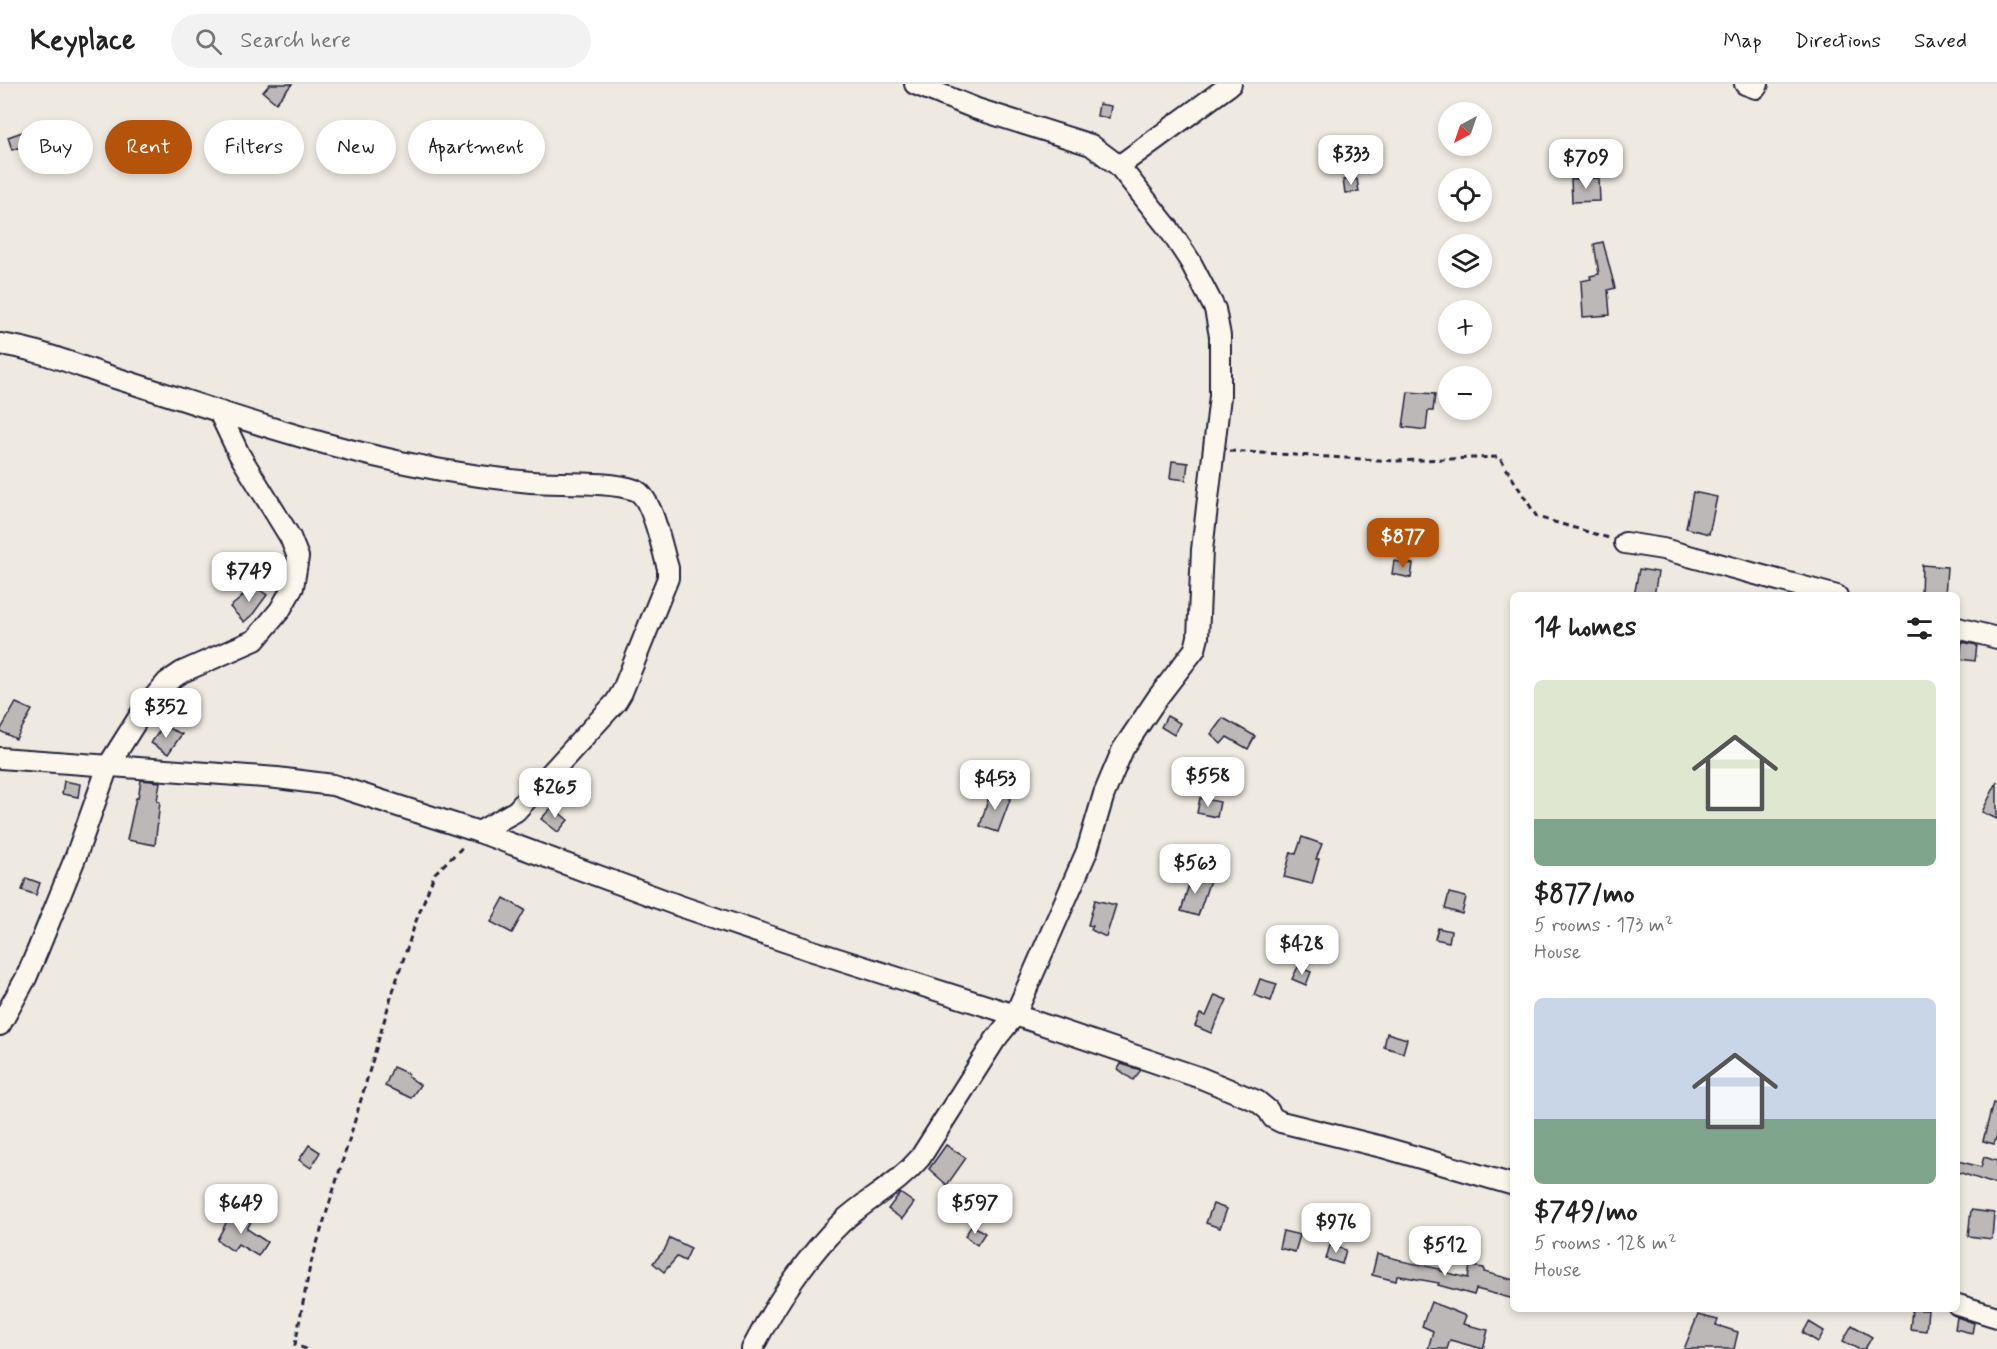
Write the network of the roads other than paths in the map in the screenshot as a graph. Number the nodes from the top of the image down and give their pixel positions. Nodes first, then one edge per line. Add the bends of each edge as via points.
1 (915, 84) edge
2 (1231, 84) edge
3 (1745, 84) edge
4 (1758, 84) edge
5 (1119, 166) junction
6 (0, 344) edge
7 (219, 412) junction
8 (1625, 543) road end
9 (1822, 592) edge
10 (1960, 629) edge
11 (1997, 638) edge
12 (0, 758) edge
13 (108, 766) junction
14 (479, 832) junction
15 (1015, 1015) junction
16 (0, 1025) edge
17 (1510, 1184) edge
18 (1960, 1306) edge
19 (1997, 1317) edge
20 (752, 1349) edge

1 - 5 street via 977,109 1091,145
2 - 5 street
3 - 4 street via 1756,88
5 - 15 street via 1170,229 1190,261 1215,309 1220,336 1220,396 1202,550 1197,643 1123,748 1087,852
6 - 7 street
7 - 13 street via 290,537 298,557 293,587 255,640 167,682 144,709
7 - 14 street via 286,433 424,466 501,479 635,490 647,502 668,578 622,692 520,808
8 - 9 street via 1663,549
10 - 11 street
12 - 13 street
13 - 14 street via 333,785
13 - 16 street via 26,978
14 - 15 street via 743,928
15 - 17 street via 1228,1089 1257,1101 1281,1122
15 - 20 street via 920,1158 906,1175 843,1221 782,1296
18 - 19 street

